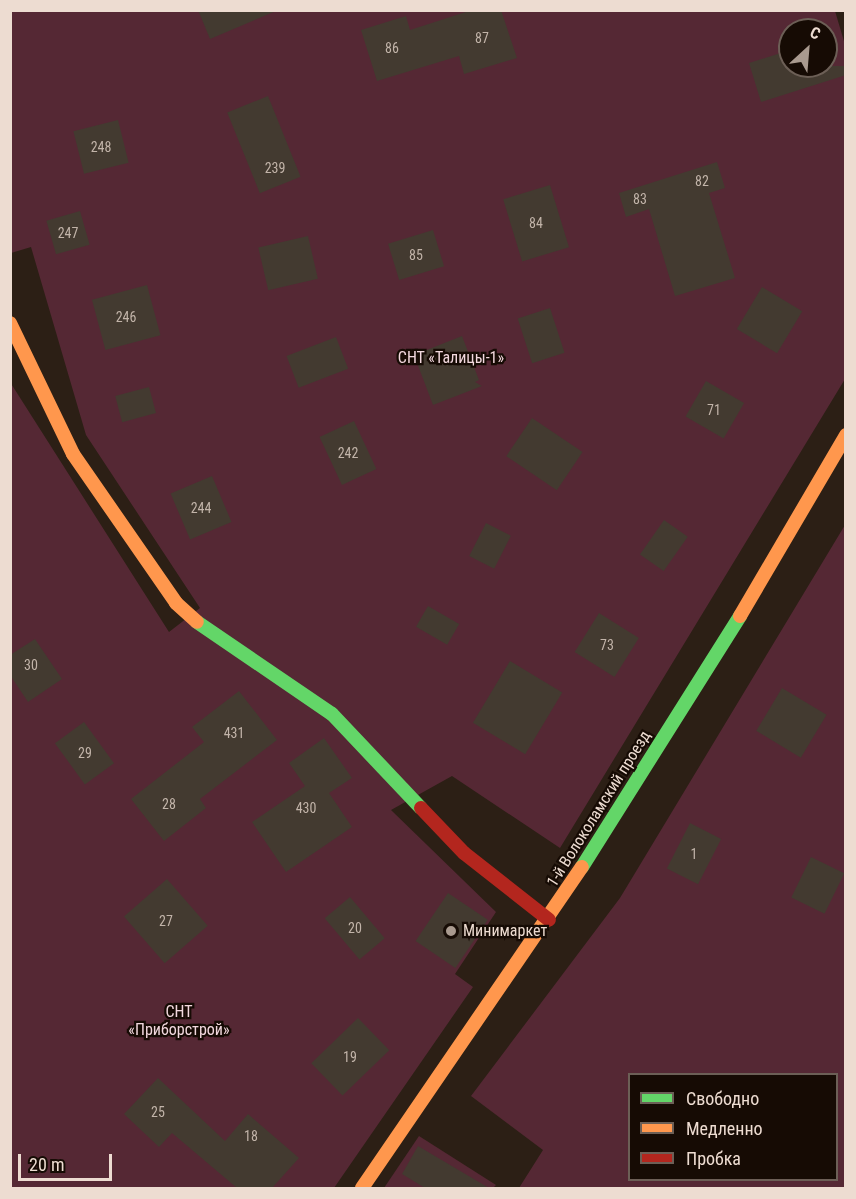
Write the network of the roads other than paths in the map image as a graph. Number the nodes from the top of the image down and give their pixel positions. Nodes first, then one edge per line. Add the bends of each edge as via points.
1 (10, 322) edge
2 (846, 435) edge
3 (549, 920) junction
4 (362, 1188) edge

1 - 3 street via 73,454 176,603 211,634 332,714 464,852
2 - 3 street, 1-й Волоколамский проезд via 739,618
3 - 4 street, 1-й Волоколамский проезд

